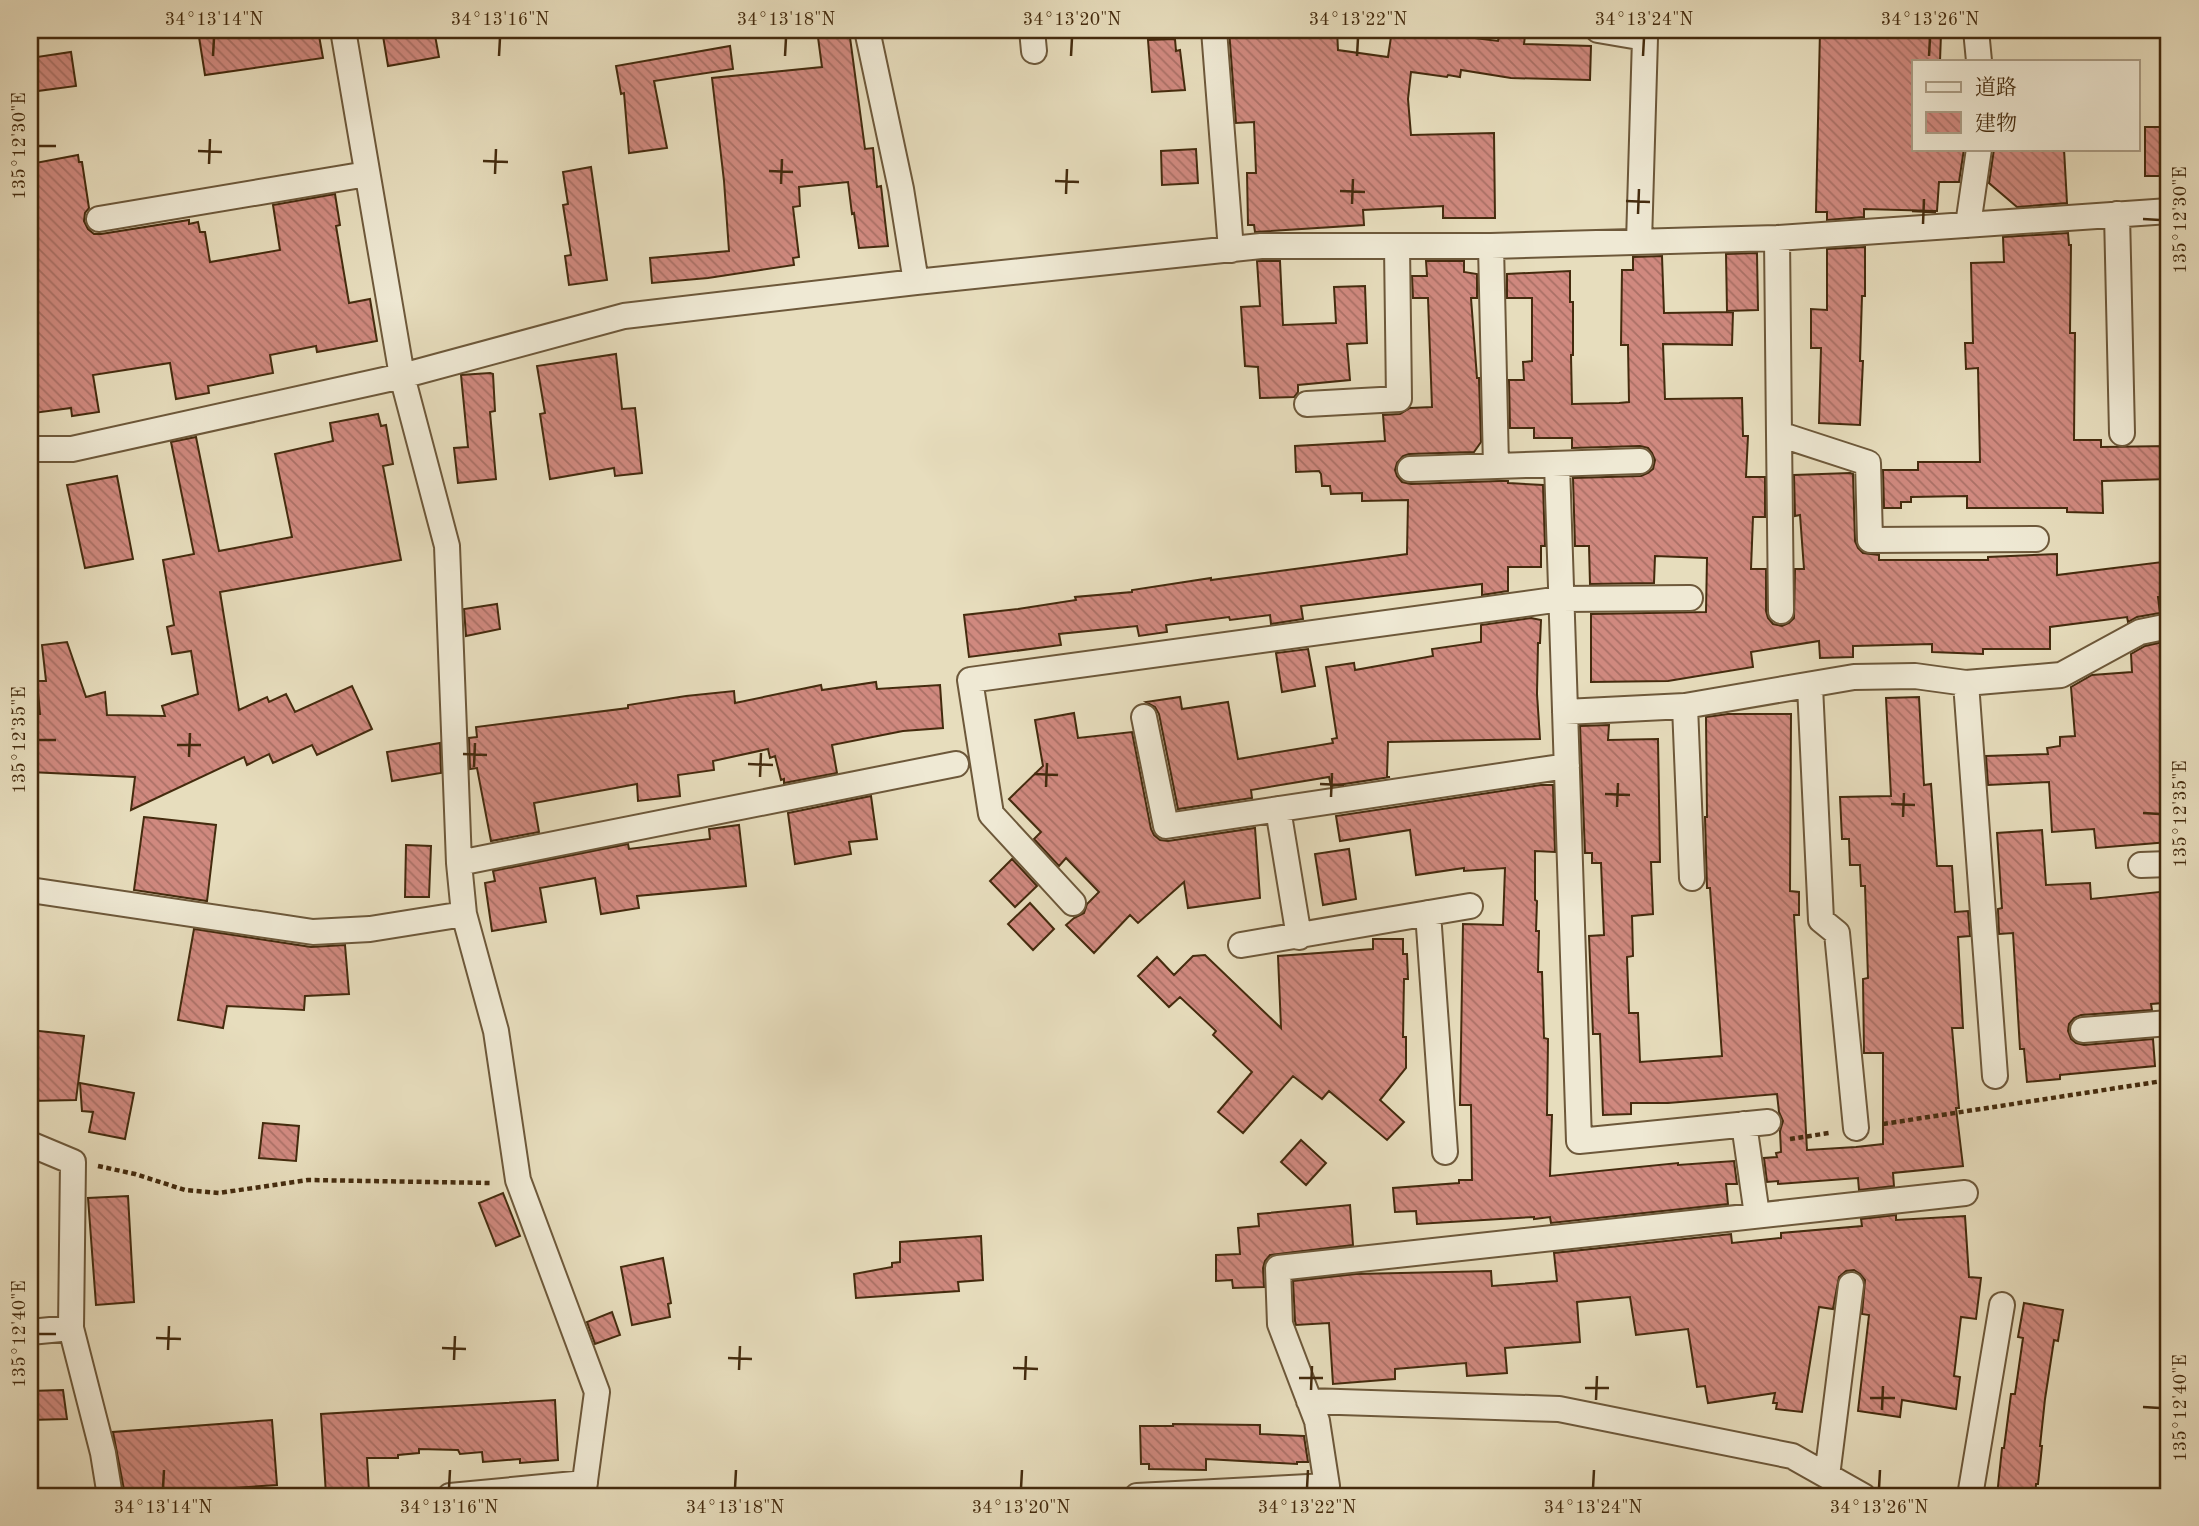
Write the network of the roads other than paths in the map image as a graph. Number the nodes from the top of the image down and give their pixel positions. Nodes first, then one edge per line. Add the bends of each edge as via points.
1 (343, 30) edge
2 (867, 30) edge
3 (1213, 30) edge
4 (1598, 30) edge
5 (1976, 30) edge
6 (1645, 34) edge
7 (1979, 60) edge
8 (1979, 150) edge
9 (368, 174) junction
10 (2169, 211) edge
11 (2117, 214) junction
12 (99, 219) dead end
13 (1968, 225) junction
14 (1777, 237) junction
15 (1639, 242) junction
16 (1397, 246) junction
17 (1491, 246) junction
18 (1231, 250) junction
19 (916, 282) junction
20 (402, 376) junction
21 (1307, 404) dead end
22 (2122, 433) dead end
23 (1779, 434) junction
24 (30, 449) edge
25 (1640, 461) dead end
26 (1557, 464) junction
27 (1496, 466) junction
28 (1410, 469) dead end
29 (2036, 540) dead end
30 (1690, 597) dead end
31 (1561, 600) junction
32 (1781, 611) dead end
33 (2169, 626) edge
34 (1966, 683) junction
35 (1810, 685) junction
36 (1685, 706) junction
37 (1565, 712) junction
38 (1144, 718) dead end
39 (956, 764) dead end
40 (1567, 766) junction
41 (1278, 809) junction
42 (459, 863) junction
43 (2169, 864) edge
44 (2141, 865) dead end
45 (1692, 878) dead end
46 (30, 890) edge
47 (1073, 903) dead end
48 (1470, 906) dead end
49 (464, 914) junction
50 (1428, 914) junction
51 (1299, 937) junction
52 (1241, 945) dead end
53 (2169, 1023) edge
54 (2083, 1030) dead end
55 (1995, 1076) dead end
56 (1856, 1129) road end
57 (30, 1144) edge
58 (1445, 1152) dead end
59 (1965, 1194) dead end
60 (1757, 1215) junction
61 (1852, 1285) dead end
62 (2002, 1305) dead end
63 (71, 1328) junction
64 (30, 1332) edge
65 (1309, 1401) junction
66 (1827, 1476) junction
67 (584, 1490) edge
68 (1326, 1491) edge
69 (1856, 1494) edge
70 (110, 1496) edge
71 (450, 1496) edge
72 (1137, 1496) edge
73 (1970, 1496) edge

1 - 9 street
2 - 19 street
3 - 18 street
4 - 6 street
5 - 7 street
6 - 15 street
8 - 13 street
9 - 12 street
9 - 20 street
10 - 11 street
11 - 13 street
11 - 22 street
13 - 14 street
14 - 15 street
14 - 23 street
15 - 17 street
16 - 17 street
16 - 18 street
16 - 21 street via 1399,399
17 - 27 street
18 - 19 street
19 - 20 street via 625,316
20 - 24 street via 72,449
20 - 42 street via 447,547
23 - 29 street via 1868,463 1870,540
23 - 32 street
25 - 26 street
26 - 27 street
26 - 31 street
27 - 28 street
30 - 31 street
31 - 37 street
31 - 47 street via 970,680 991,814
33 - 34 street via 2140,632 2061,675
34 - 35 street via 1915,676 1854,677
34 - 55 street
35 - 36 street
35 - 56 street via 1821,920 1838,933
36 - 37 street
36 - 45 street
37 - 40 street
38 - 41 street via 1166,826
39 - 42 street
40 - 41 street
40 - 60 street via 1579,1141 1753,1131
41 - 51 street
42 - 49 street
43 - 44 street
46 - 49 street via 313,932 370,929
48 - 50 street
49 - 67 street via 496,1031 518,1180 597,1392
50 - 51 street
50 - 58 street
51 - 52 street
53 - 54 street
57 - 63 street via 74,1162
59 - 60 street
60 - 65 street via 1278,1268 1280,1324
61 - 66 street
62 - 73 street
63 - 64 street
63 - 70 street
65 - 66 street via 1559,1409 1793,1456
65 - 68 street via 1317,1420
66 - 69 street
67 - 71 street
68 - 72 street

